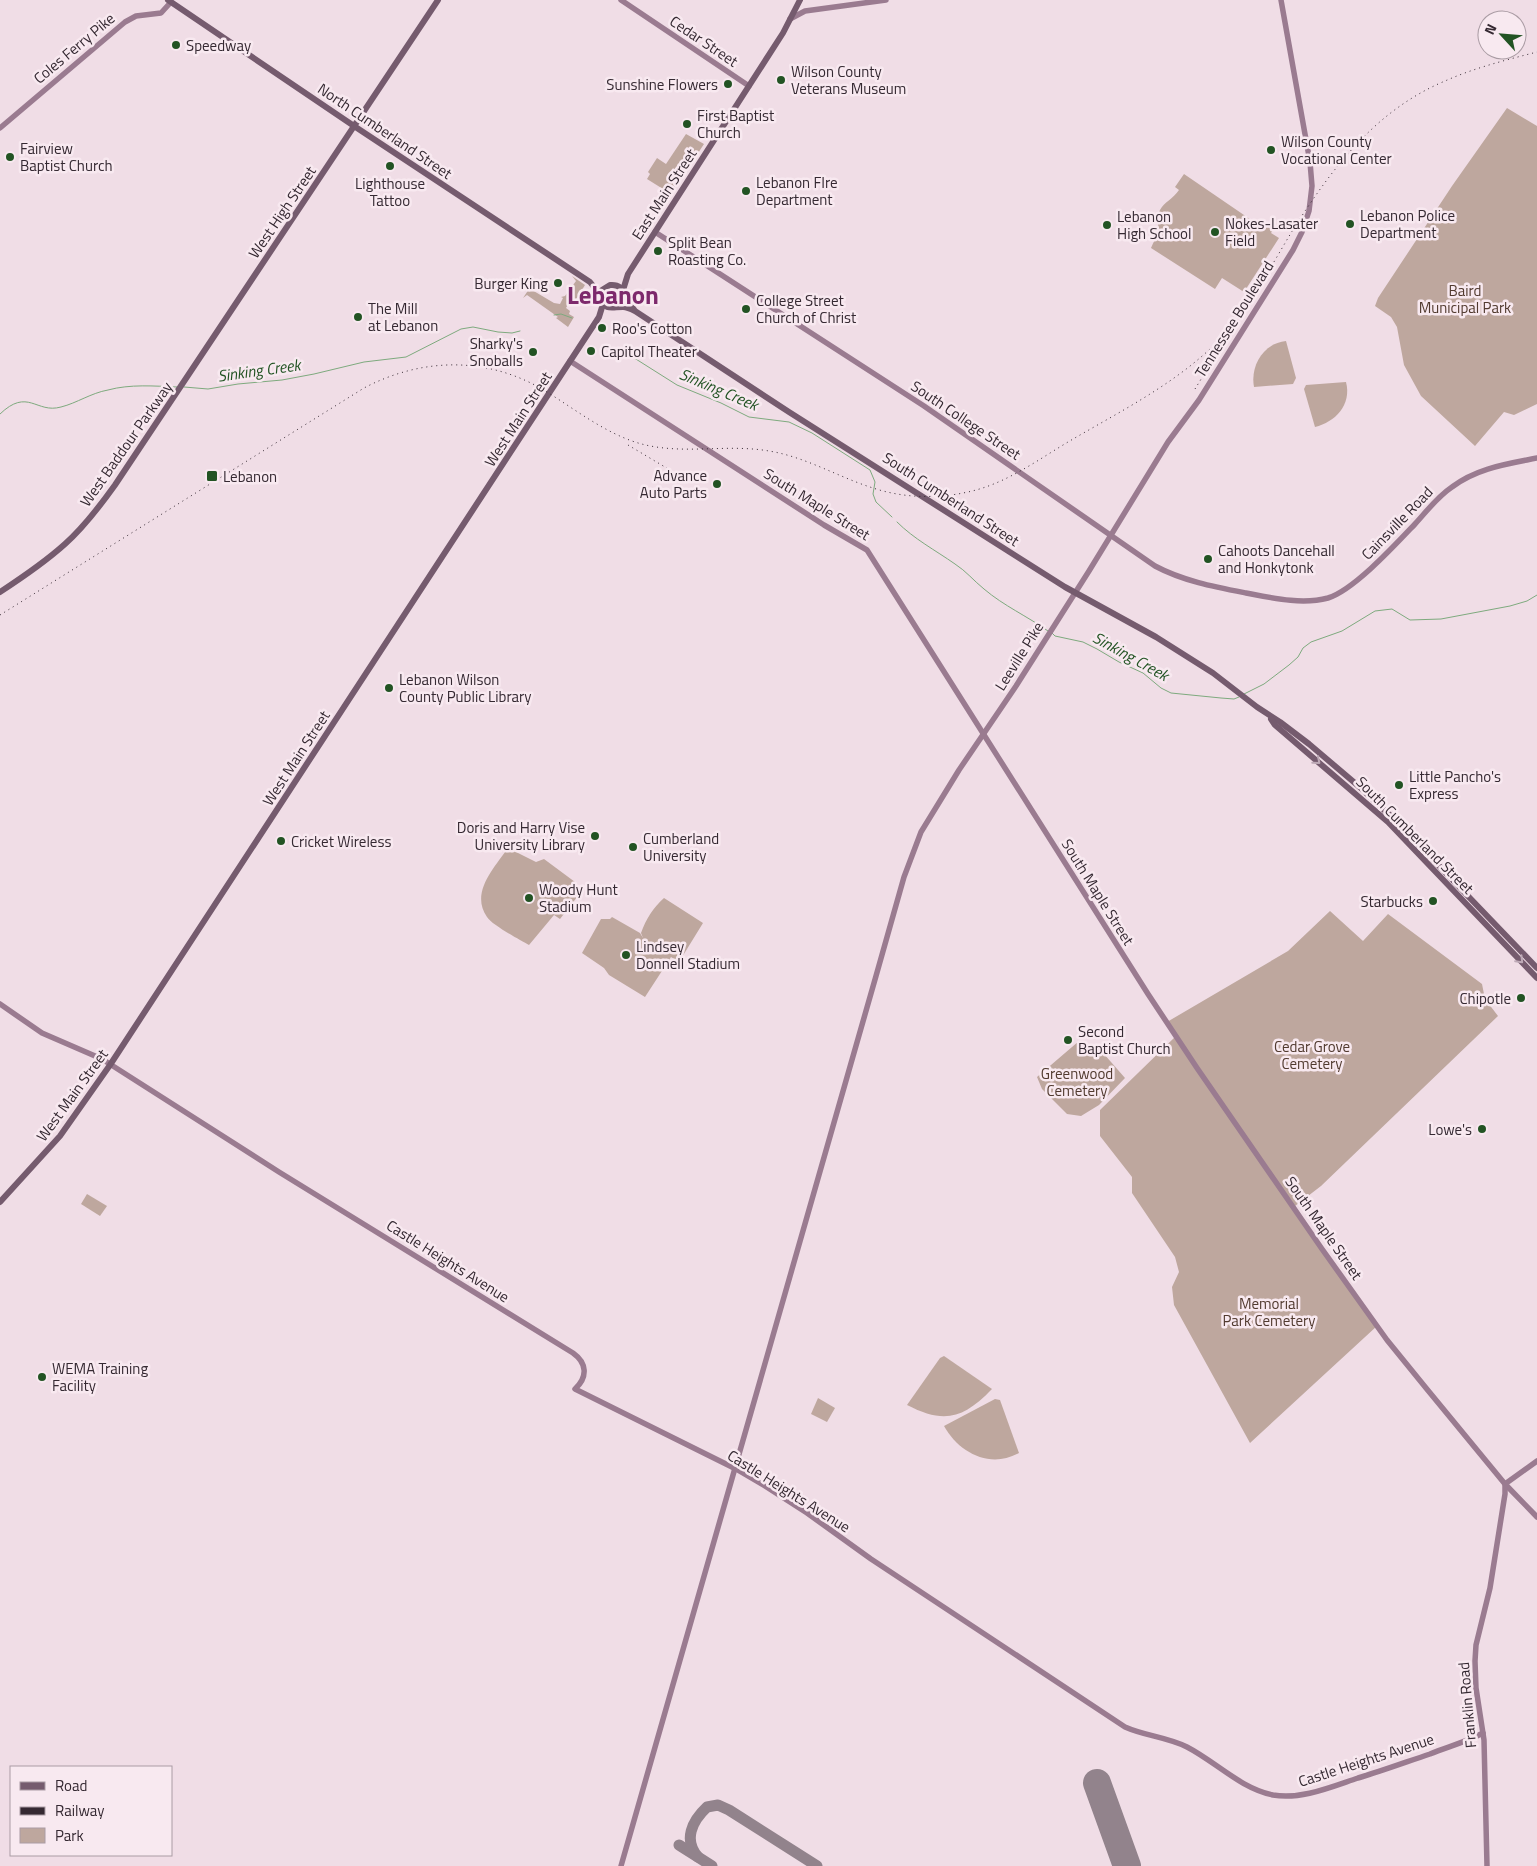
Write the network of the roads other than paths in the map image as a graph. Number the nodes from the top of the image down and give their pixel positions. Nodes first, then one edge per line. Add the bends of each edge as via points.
1 (438, 0) edge
2 (621, 0) edge
3 (800, 0) edge
4 (886, 0) edge
5 (1281, 0) edge
6 (170, 1) edge
7 (790, 19) junction
8 (748, 86) junction
9 (354, 126) junction
10 (0, 128) edge
11 (655, 232) junction
12 (628, 274) junction
13 (590, 282) junction
14 (610, 285) junction
15 (624, 293) junction
16 (600, 296) junction
17 (603, 304) junction
18 (615, 308) junction
19 (635, 311) junction
20 (230, 312) joint
21 (599, 317) junction
22 (570, 362) junction
23 (1537, 458) edge
24 (1111, 534) junction
25 (0, 592) edge
26 (1075, 592) junction
27 (1276, 598) joint
28 (1268, 716) junction
29 (983, 733) junction
30 (1537, 968) edge
31 (1537, 978) edge
32 (0, 1004) edge
33 (110, 1065) junction
34 (0, 1202) edge
35 (1537, 1460) edge
36 (736, 1469) junction
37 (1505, 1484) junction
38 (1537, 1517) edge
39 (1483, 1733) junction
40 (621, 1866) edge
41 (1487, 1866) edge

1 - 9 main road, West High Street
2 - 8 street, Cedar Street
3 - 7 main road, East Main Street
4 - 7 street via 805,11
5 - 24 street, Tennessee Boulevard via 1310,162 1312,186 1308,218 1293,250
6 - 9 main road, North Cumberland Street
6 - 10 street, Coles Ferry Pike via 161,13 136,16 125,22
7 - 8 main road, East Main Street
8 - 11 main road, East Main Street
9 - 13 main road, North Cumberland Street
9 - 20 main road, West High Street
11 - 12 main road, East Main Street
11 - 24 street, South College Street via 924,406
12 - 14 main road, East Main Street
12 - 15 main road, East Main Street
13 - 14 main road, North Cumberland Street
13 - 16 main road, North Cumberland Street
14 - 15 main road via 618,285
14 - 16 main road via 602,290
15 - 18 main road via 623,302
15 - 19 main road
16 - 17 main road
17 - 18 main road
17 - 21 main road, West Main Street
18 - 19 main road, South Cumberland Street
18 - 21 main road, West Main Street
19 - 26 main road, South Cumberland Street
20 - 25 main road, West Baddour Parkway via 115,485 83,525 47,560
21 - 22 main road, West Main Street
22 - 29 street, South Maple Street via 867,550
22 - 33 main road, West Main Street
23 - 27 street, Cainsville Road via 1494,466 1452,486 1371,568 1334,596 1316,600
24 - 26 street, Tennessee Boulevard
24 - 27 street, South College Street via 1171,574 1205,585
26 - 28 main road, South Cumberland Street via 1188,656
26 - 29 street, Leeville Pike
28 - 30 main road, South Cumberland Street via 1309,744 1396,820
28 -> 31 main road, South Cumberland Street via 1388,822
29 - 36 street, Leeville Pike via 921,832 908,867
29 - 37 street, South Maple Street via 1162,1015 1329,1259 1394,1347
32 - 33 street via 42,1033 91,1053
33 - 34 main road, West Main Street via 60,1136
33 - 36 street, Castle Heights Avenue via 573,1353 582,1360 584,1368 575,1389
35 - 37 street
36 - 39 street, Castle Heights Avenue via 807,1513 1111,1719 1140,1733 1188,1748 1259,1791 1281,1796 1313,1792
36 - 40 street, Leeville Pike
37 - 38 street, South Maple Street
37 - 39 street, Franklin Road via 1491,1582 1476,1645 1476,1688
39 - 41 street, Franklin Road

